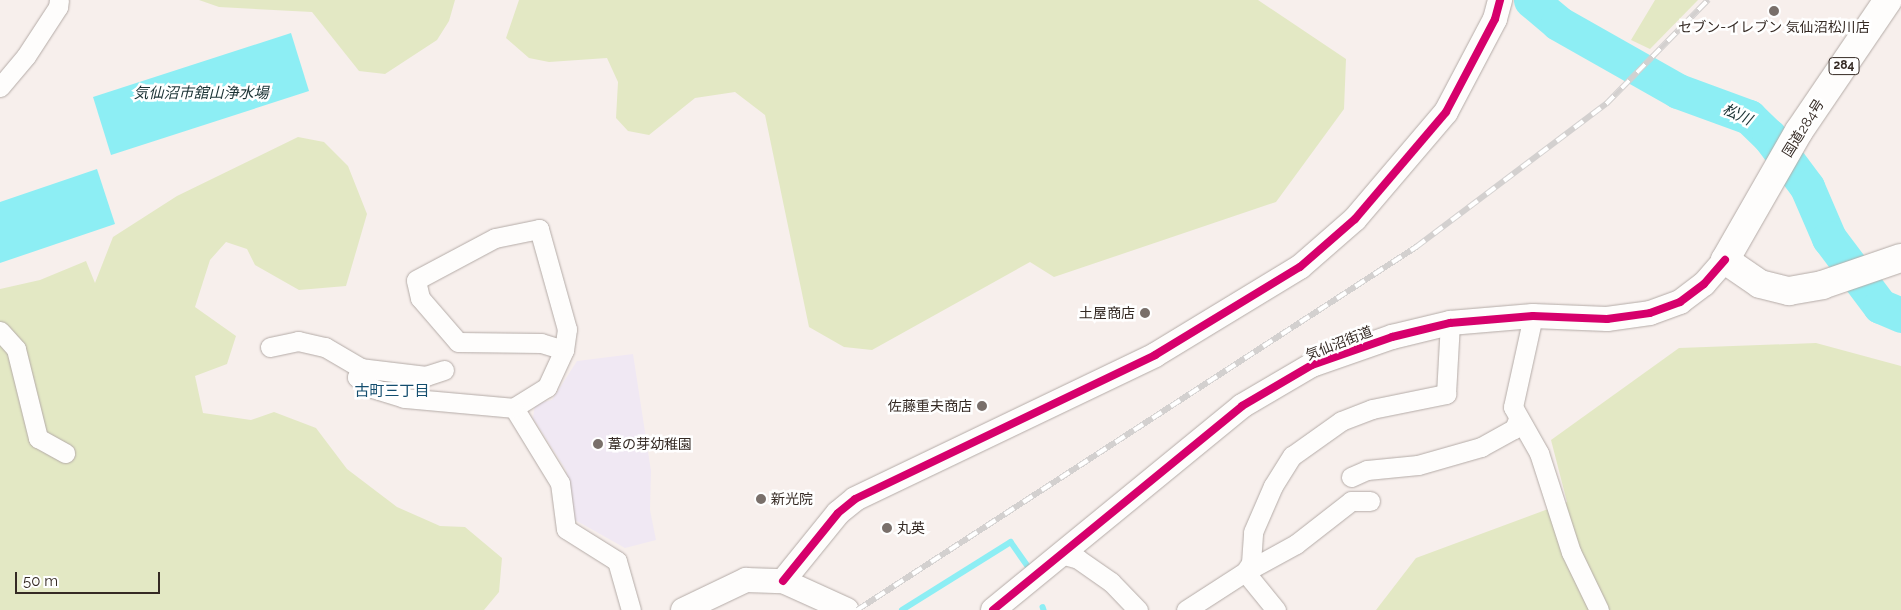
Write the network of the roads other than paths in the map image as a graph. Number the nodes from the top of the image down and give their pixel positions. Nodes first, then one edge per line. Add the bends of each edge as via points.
1 (59, 0) edge
2 (1888, 0) edge
3 (1498, 10) edge
4 (0, 87) edge
5 (1901, 258) edge
6 (1725, 260) junction
7 (1532, 316) junction
8 (1450, 323) junction
9 (0, 331) edge
10 (270, 347) dead end
11 (564, 350) junction
12 (362, 368) junction
13 (444, 370) dead end
14 (514, 408) junction
15 (1518, 420) junction
16 (65, 453) dead end
17 (1351, 477) dead end
18 (1370, 501) dead end
19 (1061, 554) junction
20 (1245, 572) junction
21 (783, 580) junction
22 (631, 610) edge
23 (683, 610) edge
24 (847, 610) edge
25 (993, 610) edge
26 (1138, 610) edge
27 (1186, 610) edge
28 (1276, 610) edge
29 (1600, 610) edge

1 - 4 street via 58,7 26,56
2 - 6 highway, 国道284号 / 284 via 1800,131
3 - 21 street via 1446,112 1355,219 1300,267 1155,355 855,499 838,513
5 - 6 highway via 1822,285 1788,291 1760,284
6 - 7 street, 気仙沼街道 / 284 via 1704,284 1680,302 1650,314 1607,319
7 - 8 street, 気仙沼街道 / 284
7 - 15 street via 1515,388 1513,407
8 - 19 street, 気仙沼街道 / 284 via 1392,337 1304,370 1242,406
8 - 20 street via 1446,394 1372,409 1340,421 1292,456 1262,508 1253,532 1251,564
9 - 16 street via 16,349 38,438
10 - 12 street via 298,341 325,347
11 - 11 street via 567,329 539,228 495,238 416,280 420,298 458,342 541,343
11 - 14 street via 547,387
12 - 13 street via 426,376
12 - 14 street via 357,376 372,388 404,398
14 - 22 street via 560,483 566,529 617,560
15 - 17 street via 1514,429 1481,447 1418,464 1367,470
15 - 29 street via 1539,453 1571,552
18 - 20 street via 1351,501 1296,544
19 - 25 street, 気仙沼街道 / 284
19 - 26 street via 1078,559 1111,582
20 - 27 street
20 - 28 street
21 - 23 street via 746,580
21 - 24 street

